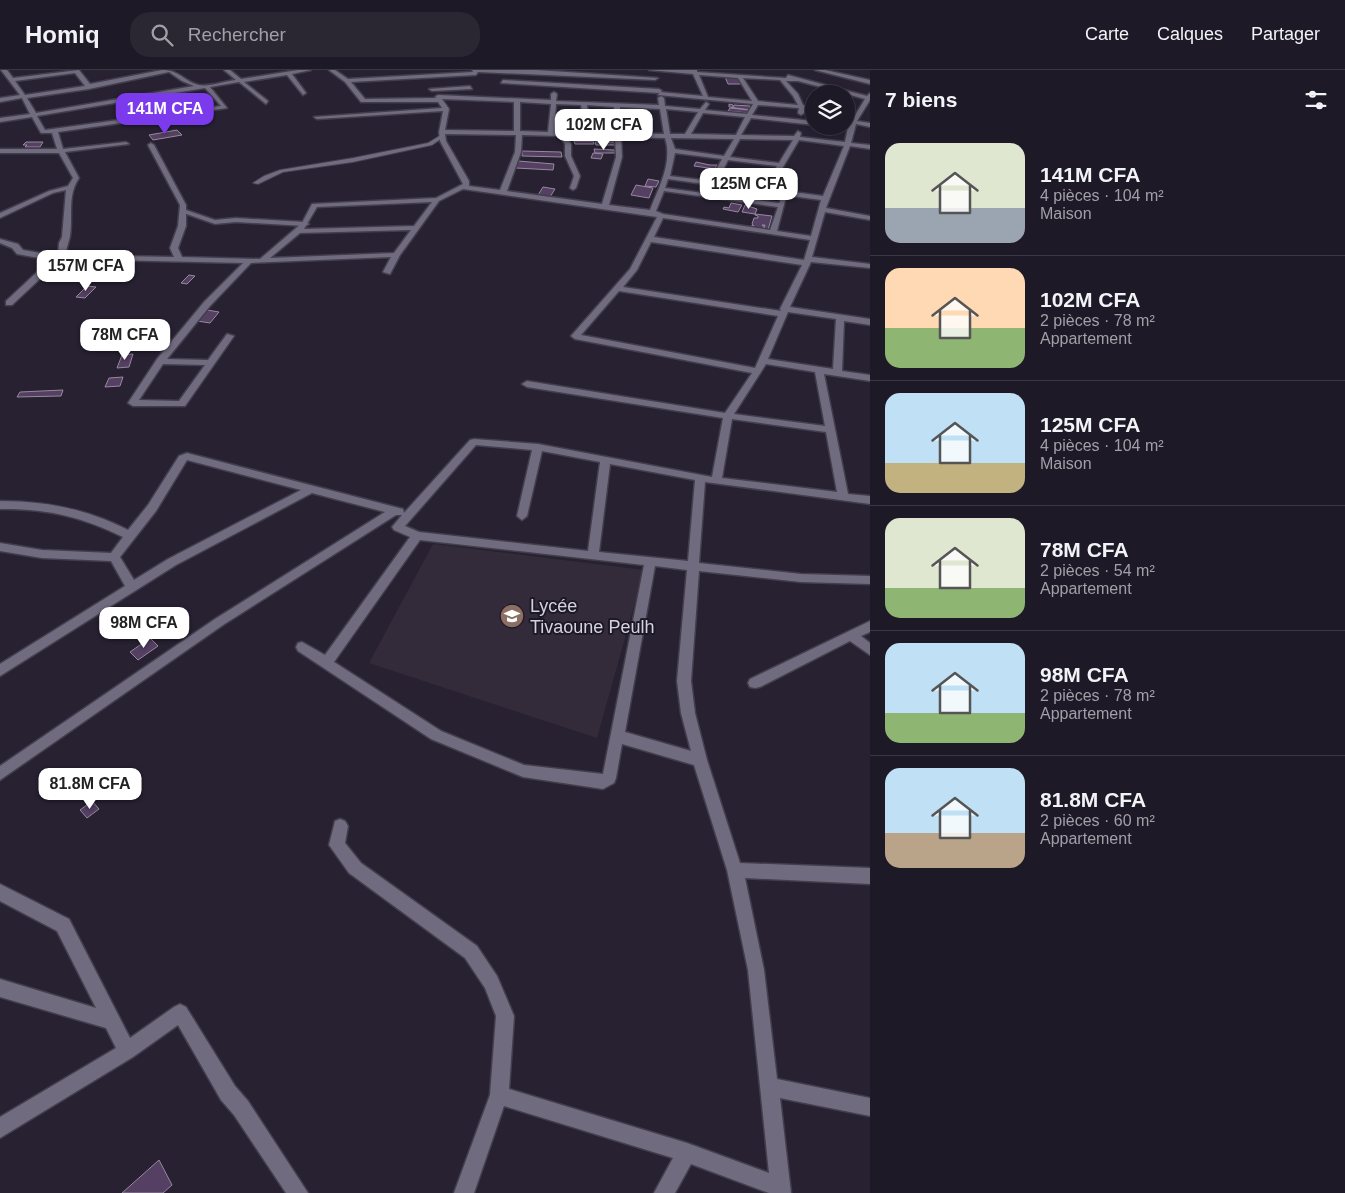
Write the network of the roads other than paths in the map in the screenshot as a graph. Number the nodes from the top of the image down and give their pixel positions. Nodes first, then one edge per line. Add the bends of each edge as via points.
1 (77, 70) edge
2 (170, 70) edge
3 (226, 70) edge
4 (308, 70) edge
5 (332, 70) edge
6 (391, 70) edge
7 (475, 70) edge
8 (818, 70) edge
9 (834, 70) edge
10 (3, 71) edge
11 (770, 71) edge
12 (140, 72) edge
13 (558, 72) edge
14 (694, 72) edge
15 (824, 72) junction
16 (424, 73) edge
17 (290, 74) junction
18 (402, 76) junction
19 (740, 77) junction
20 (655, 78) junction
21 (782, 80) junction
22 (796, 80) junction
23 (11, 81) junction
24 (241, 81) junction
25 (347, 81) junction
26 (107, 82) junction
27 (503, 82) dead end
28 (870, 82) edge
29 (88, 86) junction
30 (203, 86) junction
31 (556, 86) junction
32 (113, 88) dead end
33 (470, 88) dead end
34 (432, 89) junction
35 (166, 93) junction
36 (303, 93) dead end
37 (660, 93) junction
38 (119, 95) dead end
39 (24, 97) junction
40 (869, 97) edge
41 (439, 98) junction
42 (708, 98) junction
43 (0, 100) edge
44 (170, 100) dead end
45 (517, 100) junction
46 (125, 101) junction
47 (118, 102) junction
48 (266, 102) dead end
49 (553, 102) junction
50 (584, 103) junction
51 (756, 103) junction
52 (617, 104) junction
53 (174, 107) dead end
54 (662, 107) junction
55 (802, 107) junction
56 (805, 107) edge
57 (122, 108) dead end
58 (870, 108) edge
59 (446, 109) junction
60 (702, 110) junction
61 (858, 110) junction
62 (126, 114) dead end
63 (178, 114) junction
64 (34, 115) junction
65 (748, 116) junction
66 (855, 116) edge
67 (317, 117) dead end
68 (0, 120) edge
69 (130, 120) junction
70 (799, 121) junction
71 (805, 122) edge
72 (855, 125) edge
73 (870, 125) edge
74 (54, 130) junction
75 (518, 133) junction
76 (442, 134) junction
77 (551, 134) junction
78 (562, 134) junction
79 (588, 134) junction
80 (618, 135) junction
81 (849, 135) edge
82 (667, 136) junction
83 (687, 136) junction
84 (737, 137) junction
85 (797, 138) junction
86 (848, 143) junction
87 (126, 144) dead end
88 (151, 145) dead end
89 (870, 147) edge
90 (61, 150) junction
91 (0, 151) edge
92 (672, 151) junction
93 (727, 157) junction
94 (781, 165) junction
95 (666, 177) junction
96 (256, 184) dead end
97 (712, 184) junction
98 (462, 187) junction
99 (70, 188) junction
100 (573, 188) dead end
101 (661, 189) junction
102 (765, 191) junction
103 (503, 192) junction
104 (786, 194) junction
105 (825, 198) junction
106 (436, 200) junction
107 (605, 206) junction
108 (780, 206) junction
109 (822, 209) junction
110 (183, 211) junction
111 (652, 213) junction
112 (0, 216) edge
113 (661, 216) junction
114 (870, 218) edge
115 (305, 224) junction
116 (415, 228) junction
117 (298, 230) junction
118 (773, 233) junction
119 (813, 238) junction
120 (649, 239) junction
121 (0, 241) edge
122 (396, 255) junction
123 (59, 258) junction
124 (179, 259) junction
125 (249, 261) junction
126 (262, 261) junction
127 (807, 261) junction
128 (870, 266) edge
129 (387, 272) dead end
130 (617, 288) junction
131 (9, 303) dead end
132 (783, 312) junction
133 (840, 317) junction
134 (870, 322) edge
135 (230, 336) dead end
136 (160, 361) junction
137 (762, 361) junction
138 (210, 363) junction
139 (819, 370) junction
140 (758, 372) junction
141 (837, 373) junction
142 (870, 378) edge
143 (527, 384) dead end
144 (728, 416) junction
145 (831, 430) junction
146 (538, 447) junction
147 (605, 460) junction
148 (700, 478) junction
149 (716, 481) junction
150 (312, 488) junction
151 (843, 497) junction
152 (870, 500) edge
153 (0, 505) edge
154 (394, 511) junction
155 (409, 515) junction
156 (522, 516) dead end
157 (130, 536) junction
158 (417, 536) junction
159 (0, 546) edge
160 (593, 555) junction
161 (114, 557) junction
162 (650, 562) junction
163 (693, 566) junction
164 (870, 580) edge
165 (132, 586) junction
166 (870, 626) edge
167 (851, 635) junction
168 (302, 646) dead end
169 (870, 650) edge
170 (327, 662) junction
171 (0, 671) edge
172 (754, 683) dead end
173 (616, 736) junction
174 (700, 760) junction
175 (0, 774) edge
176 (340, 826) dead end
177 (736, 870) junction
178 (870, 876) edge
179 (0, 892) edge
180 (0, 988) edge
181 (111, 1021) junction
182 (126, 1051) junction
183 (769, 1087) junction
184 (499, 1095) junction
185 (870, 1107) edge
186 (0, 1128) edge
187 (687, 1153) junction
188 (781, 1190) edge
189 (467, 1192) edge
190 (298, 1193) edge
191 (664, 1193) edge

1 - 23 street
1 - 29 street
2 - 12 street
2 - 30 street via 184,80
3 - 24 street
4 - 17 street
5 - 25 street
6 - 18 street
7 - 13 street
7 - 16 street via 476,73
8 - 15 street
9 - 15 street
10 - 23 street
11 - 22 street
12 - 26 street
13 - 20 street
13 - 31 street
14 - 19 street
14 - 20 street via 652,70
14 - 42 street
15 - 28 street
16 - 18 street
16 - 34 street
17 - 24 street
17 - 36 street
18 - 25 street
19 - 21 street
19 - 51 street
20 - 37 street
21 - 22 street
21 - 55 street
22 - 40 street
23 - 39 street
24 - 30 street
24 - 48 street
25 - 41 street via 363,101
26 - 29 street
26 - 32 street
27 - 31 street
29 - 39 street
30 - 35 street
30 - 63 street via 225,107
31 - 37 street
31 - 49 street
33 - 34 street
34 - 41 street
35 - 44 street
35 - 46 street
37 - 42 street
37 - 54 street
38 - 46 street
39 - 43 street
39 - 64 street
40 - 61 street
41 - 45 street
41 - 59 street
42 - 51 street
42 - 60 street
45 - 49 street
45 - 75 street
46 - 47 street
47 - 57 street
47 - 64 street
49 - 50 street
49 - 77 street
50 - 52 street
50 - 79 street
51 - 55 street
51 - 65 street
52 - 54 street
52 - 80 street
53 - 63 street
54 - 60 street
54 - 82 street
55 - 56 street
55 - 70 street
58 - 61 street
59 - 67 street
59 - 76 street
60 - 65 street
60 - 83 street
61 - 66 street
62 - 69 street
63 - 69 street
64 - 68 street
64 - 74 street via 43,132
65 - 70 street
65 - 84 street
69 - 74 street
70 - 71 street
70 - 85 street
72 - 73 street
74 - 90 street
75 - 76 street
75 - 77 street
75 - 103 street via 518,152
76 - 96 lane via 430,144 282,171
76 - 98 street via 466,181
77 - 78 street
78 - 79 street
78 - 100 street via 576,172
79 - 80 street
80 - 82 street
80 - 107 street via 619,157
81 - 86 street
82 - 83 street
82 - 92 street
83 - 84 street
84 - 85 street
84 - 93 street
85 - 86 street
85 - 94 street
86 - 89 street
86 - 105 street
87 - 90 street
88 - 110 street via 183,205
90 - 91 street
90 - 99 street via 76,178
92 - 93 street
92 - 95 street
93 - 94 street
93 - 97 street
94 - 102 street
95 - 97 street
95 - 101 street
97 - 102 street
98 - 103 street
98 - 106 street
99 - 112 street via 51,192
99 - 123 street via 66,237
101 - 108 street
101 - 111 street
102 - 104 street
103 - 107 street
104 - 105 street
104 - 108 street
105 - 109 street
106 - 115 street via 314,205
106 - 116 street
107 - 111 street
108 - 118 street
109 - 114 street
109 - 119 street
110 - 115 street via 215,222
110 - 124 street via 182,226 174,248
111 - 113 street
113 - 118 street
113 - 120 street
115 - 117 street
116 - 117 street
116 - 122 street
117 - 126 street
118 - 119 street
119 - 127 street
120 - 127 street
120 - 130 street via 633,270
121 - 123 street via 15,246 20,252
122 - 126 street
122 - 129 street
123 - 124 street
123 - 131 street
124 - 125 street
125 - 126 street
125 - 136 street via 207,304
127 - 128 street
127 - 132 street
130 - 132 street
130 - 140 street via 574,336
132 - 133 street
132 - 137 street
133 - 134 street
133 - 141 street
135 - 138 street
136 - 138 street
136 - 138 street via 134,403 182,404
137 - 139 street
137 - 140 street
139 - 141 street
139 - 145 street
140 - 144 street
141 - 142 street
143 - 144 street
144 - 145 street
144 - 149 street
145 - 151 street
146 - 147 street
146 - 155 street via 474,442
146 - 156 street
147 - 148 street
147 - 160 street
148 - 149 street
148 - 163 street
149 - 151 street
150 - 154 street
150 - 157 street via 187,456 182,458 152,508
150 - 165 street
151 - 152 street
153 - 157 street via 73,510
154 - 155 street
154 - 175 street via 219,622
155 - 158 street via 398,527
157 - 161 street
158 - 160 street
158 - 170 street
159 - 161 street via 52,555
160 - 162 street
161 - 165 street
162 - 163 street
162 - 173 street
163 - 164 street via 801,578
163 - 174 street via 684,681
165 - 171 street
166 - 167 street
167 - 169 street
167 - 172 street
168 - 170 street
170 - 173 street via 436,735 523,771 606,781
173 - 174 street
174 - 177 street
176 - 184 street via 337,845 355,868 471,952 491,982 505,1016
177 - 178 street
177 - 183 street via 756,970
179 - 181 street via 22,906 63,924
180 - 181 street
181 - 182 street
182 - 186 street
182 - 190 street via 180,1013 228,1093
183 - 185 street
183 - 188 street
184 - 187 street
184 - 189 street
187 - 188 street
187 - 191 street

